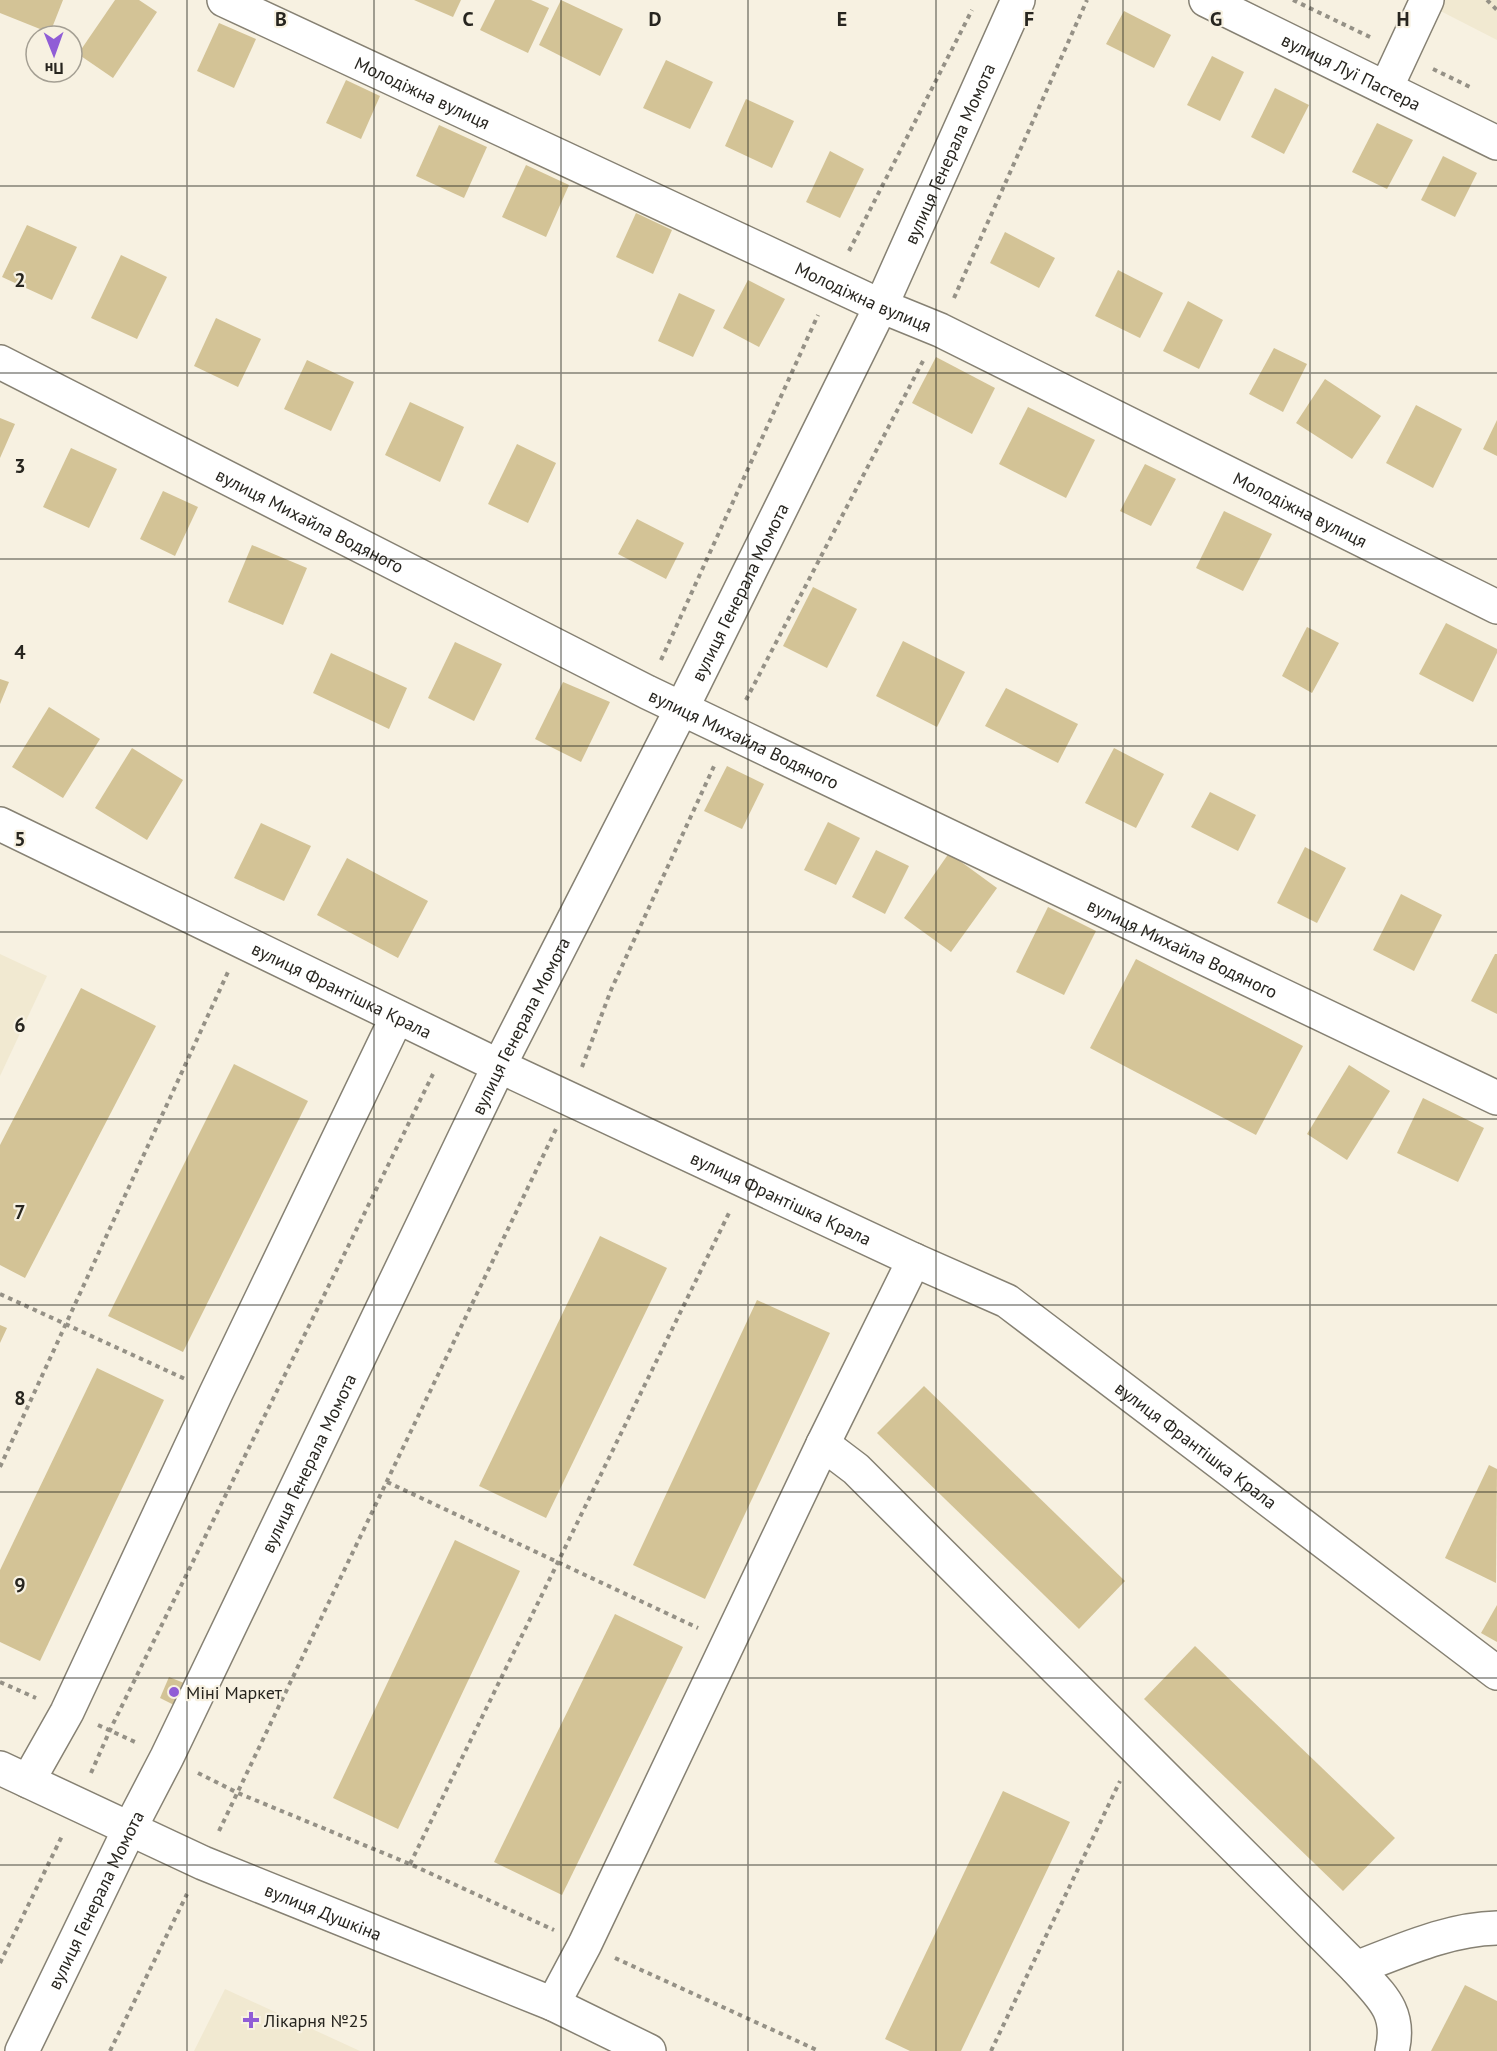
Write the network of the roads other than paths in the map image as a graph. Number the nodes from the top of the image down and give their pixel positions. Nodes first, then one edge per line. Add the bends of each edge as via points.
1 (224, 0) edge
2 (1018, 0) edge
3 (1206, 0) edge
4 (1427, 0) edge
5 (1386, 88) junction
6 (1497, 143) edge
7 (881, 306) junction
8 (0, 362) edge
9 (1497, 607) edge
10 (682, 708) junction
11 (0, 824) edge
12 (397, 1017) junction
13 (499, 1066) junction
14 (1497, 1098) edge
15 (914, 1260) junction
16 (823, 1444) junction
17 (1497, 1673) edge
18 (14, 1775) edge
19 (130, 1827) junction
20 (1497, 1928) edge
21 (1356, 1968) junction
22 (553, 2004) junction
23 (22, 2051) edge
24 (649, 2051) edge
25 (1392, 2051) edge

1 - 7 street, Молодіжна вулиця
2 - 7 street, вулиця Генерала Момота
3 - 5 street, вулиця Луї Пастера
4 - 5 street
5 - 6 street, вулиця Луї Пастера
7 - 9 street, Молодіжна вулиця via 940,330
7 - 10 street, вулиця Генерала Момота
8 - 10 street, вулиця Михайла Водяного
10 - 13 street, вулиця Генерала Момота
10 - 14 street, вулиця Михайла Водяного
11 - 12 street, вулиця Франтішка Крала
12 - 13 street, вулиця Франтішка Крала
12 - 18 street via 67,1712
13 - 15 street, вулиця Франтішка Крала
13 - 19 street, вулиця Генерала Момота
15 - 16 street
15 - 17 street, вулиця Франтішка Крала via 1007,1301
16 - 21 street via 856,1469
16 - 22 street
18 - 19 street, вулиця Душкіна
19 - 22 street, вулиця Душкіна via 202,1863
19 - 23 street, вулиця Генерала Момота
20 - 21 street via 1479,1928 1431,1940
21 - 25 street via 1389,2006 1394,2022
22 - 24 street, вулиця Душкіна

